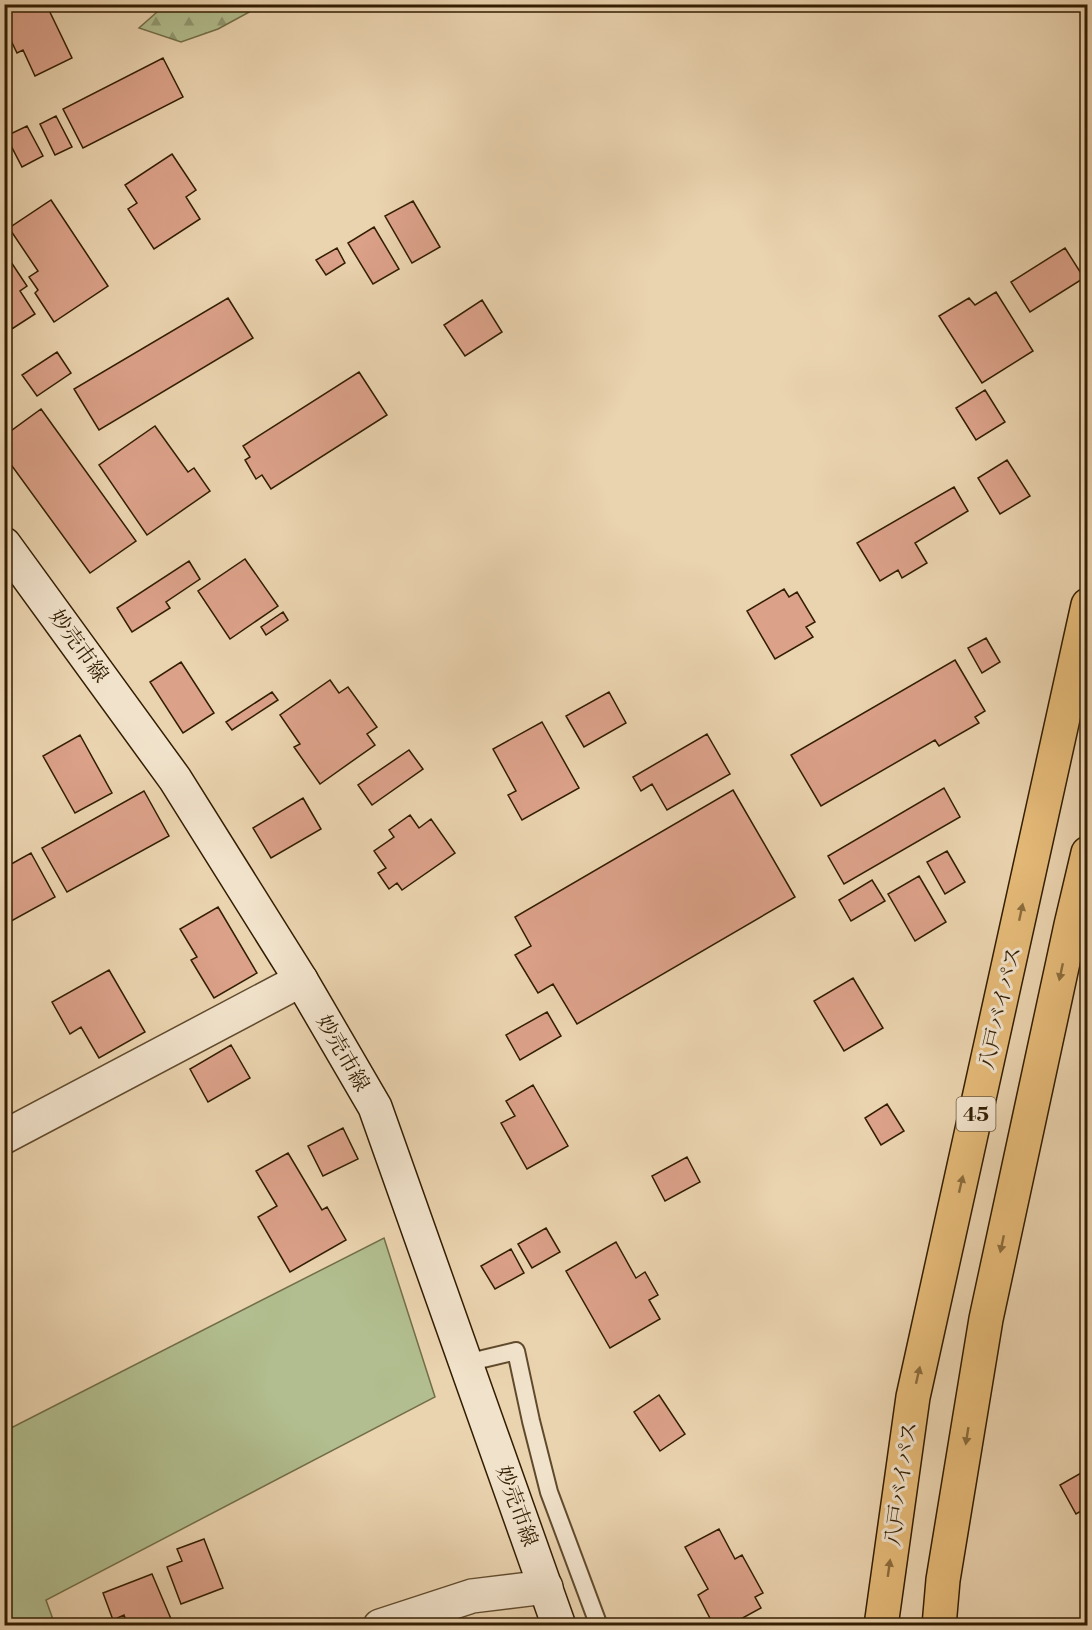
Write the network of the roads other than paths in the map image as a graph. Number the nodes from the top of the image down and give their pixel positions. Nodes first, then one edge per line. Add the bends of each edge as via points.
1 (4, 544) edge
2 (1088, 605) edge
3 (1088, 853) edge
4 (301, 980) junction
5 (4, 1137) edge
6 (466, 1364) junction
7 (546, 1587) junction
8 (380, 1626) edge
9 (559, 1626) edge
10 (599, 1626) edge
11 (881, 1626) edge
12 (939, 1626) edge

1 - 4 main road, 妙売市線 via 175,779
11 -> 2 highway, 八戸バイパス / 45 via 914,1397
3 -> 12 highway, 45 via 986,1319 943,1580
4 - 5 main road
4 - 6 main road, 妙売市線 via 375,1107
6 - 7 main road, 妙売市線
6 - 10 lane via 516,1351 549,1492
7 - 8 main road via 472,1596
7 - 9 main road, 妙売市線

